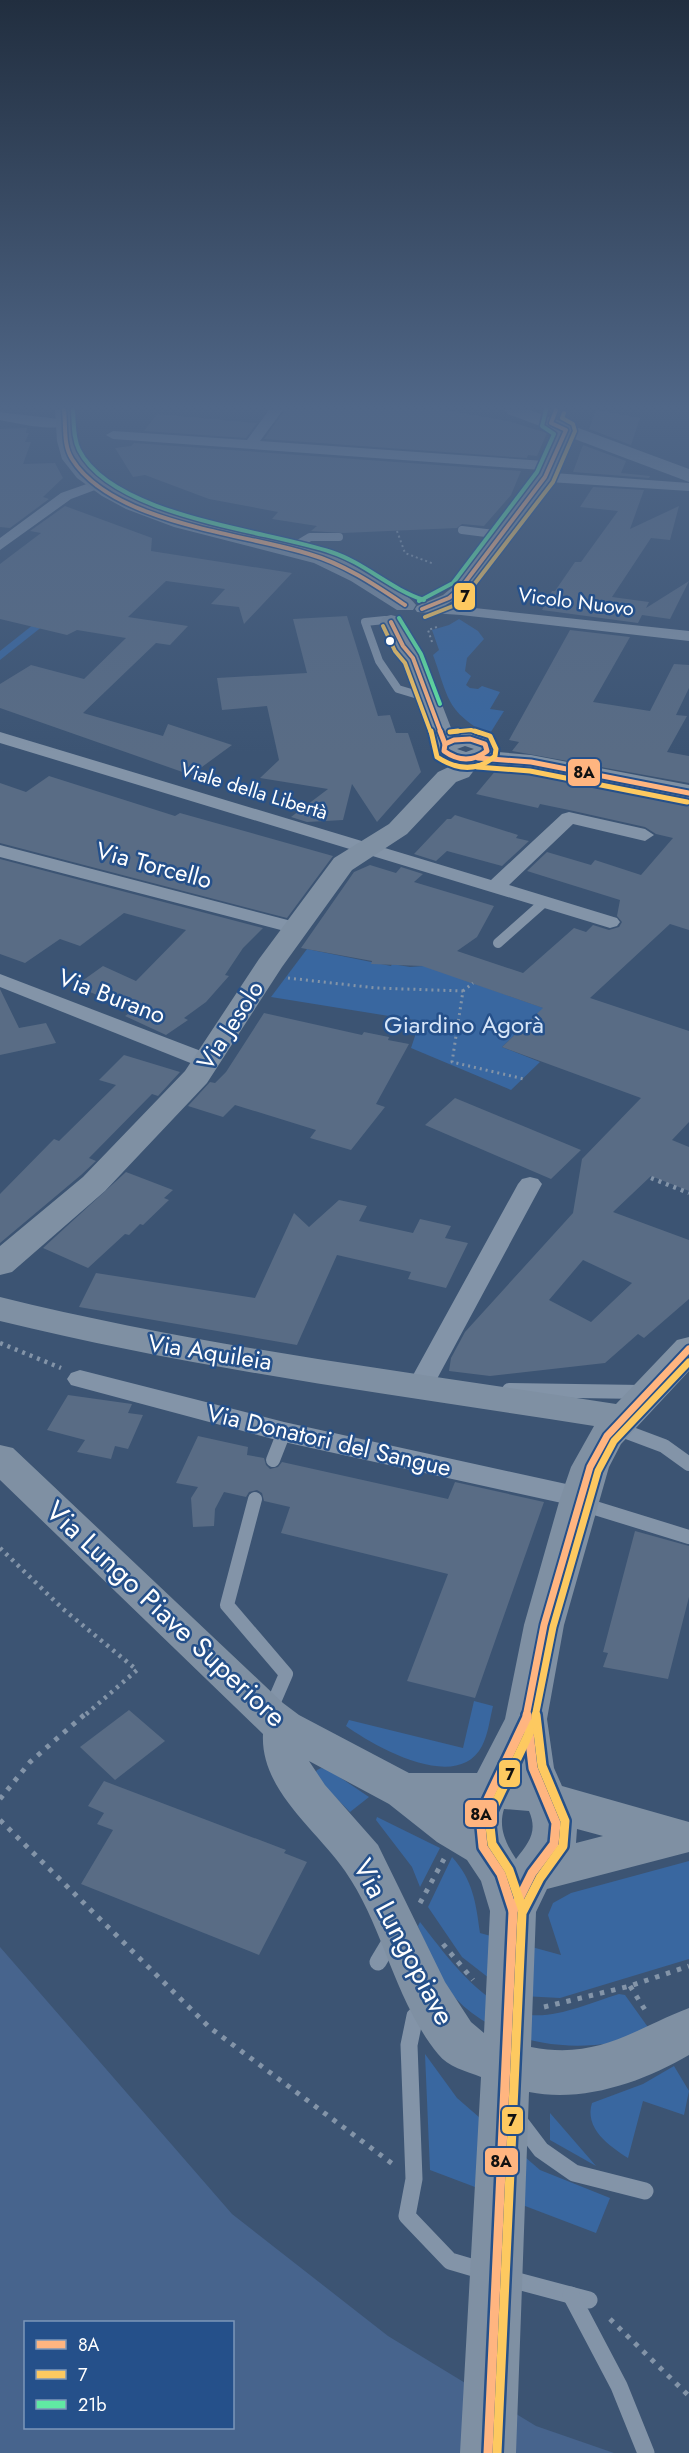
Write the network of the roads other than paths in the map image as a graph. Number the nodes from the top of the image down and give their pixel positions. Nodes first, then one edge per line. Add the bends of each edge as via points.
1 (28, 524) edge
2 (182, 524) edge
3 (510, 524) edge
4 (462, 530) dead end
5 (502, 535) junction
6 (339, 537) dead end
7 (0, 545) edge
8 (290, 549) junction
9 (404, 614) junction
10 (689, 636) edge
11 (430, 703) junction
12 (0, 736) edge
13 (463, 754) junction
14 (689, 793) edge
15 (645, 835) dead end
16 (365, 850) junction
17 (0, 851) edge
18 (494, 888) junction
19 (542, 904) junction
20 (610, 922) dead end
21 (296, 928) junction
22 (498, 944) dead end
23 (0, 980) edge
24 (206, 1061) junction
25 (530, 1184) dead end
26 (0, 1264) edge
27 (0, 1307) edge
28 (689, 1349) edge
29 (80, 1379) road end
30 (424, 1382) junction
31 (628, 1412) junction
32 (284, 1432) junction
33 (0, 1458) edge
34 (273, 1460) dead end
35 (689, 1464) edge
36 (255, 1499) dead end
37 (579, 1500) junction
38 (689, 1538) edge
39 (526, 1719) junction
40 (276, 1721) junction
41 (308, 1761) junction
42 (404, 1791) junction
43 (489, 1792) junction
44 (547, 1801) junction
45 (684, 1836) edge
46 (466, 1848) junction
47 (519, 1913) junction
48 (432, 2004) junction
49 (669, 2023) edge
50 (475, 2065) junction
51 (645, 2191) dead end
52 (488, 2453) edge
53 (646, 2453) edge

1 - 7 street
2 - 8 street
3 - 5 street
4 - 5 lane
5 - 9 street via 449,598
6 - 8 lane via 310,537
8 - 9 street via 331,561
9 - 10 street, Vicolo Nuovo via 462,610
9 - 11 street via 403,646 413,658
9 - 11 lane via 365,622 379,660 398,689
11 - 13 street
12 - 16 street, Viale della Libertà
13 - 14 street via 531,762
13 - 16 street, Via Jesolo via 398,829
15 - 18 street via 569,818
16 - 18 street, Viale della Libertà
16 - 21 street, Via Jesolo via 343,864
17 - 21 street, Via Torcello
18 - 19 street, Viale della Libertà
19 - 20 street, Viale della Libertà
19 - 22 lane
21 - 24 street, Via Jesolo
23 - 24 street, Via Burano
24 - 26 street, Via Jesolo via 196,1077 94,1184
25 - 30 street
27 - 30 street, Via Aquileia via 84,1330
28 - 31 street
29 - 32 street, Via Donatori del Sangue
30 - 31 street, Via Aquileia
31 - 35 lane
31 - 37 street via 590,1467
32 - 34 lane
32 - 37 street, Via Donatori del Sangue
33 - 40 street, Via Lungo Piave Superiore
36 - 40 lane via 227,1605 286,1674
37 - 38 lane
37 - 39 street via 544,1625
39 - 43 street
39 - 44 street via 533,1768
40 - 41 street, Via Lungopiave via 282,1745
41 - 42 street
41 - 48 street, Via Lungopiave via 319,1809 337,1826 378,1886 411,1967
42 - 43 street
42 - 46 street via 453,1829
43 - 44 street via 528,1791
43 - 46 street
44 - 45 street
44 - 47 street via 556,1823 554,1844
45 - 47 street
46 - 47 street via 501,1874
47 - 52 street
48 - 50 street, Via Lungopiave
48 - 53 lane via 415,2016 409,2045 414,2179 407,2216 450,2261 580,2297
49 - 50 street, Via Lungopiave via 654,2051 631,2060 567,2073
50 - 51 lane via 541,2150 574,2173

